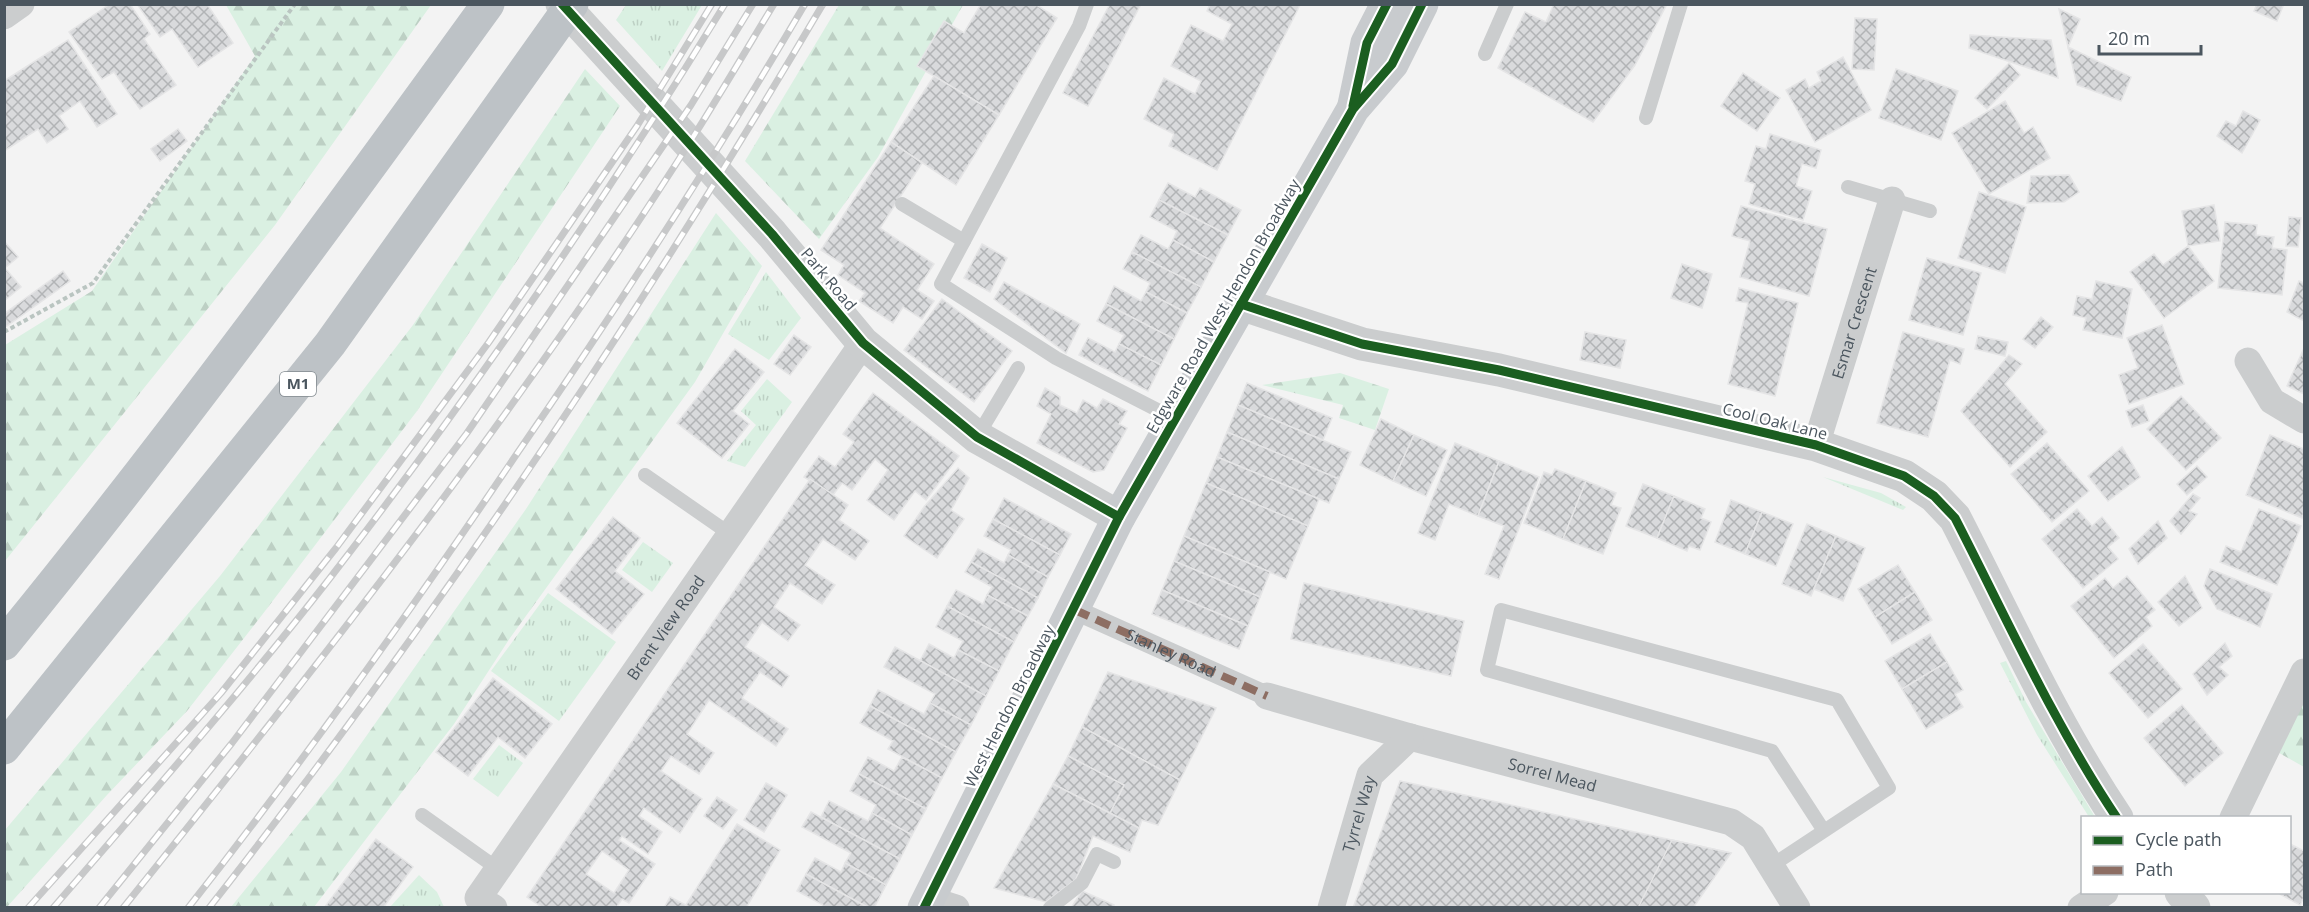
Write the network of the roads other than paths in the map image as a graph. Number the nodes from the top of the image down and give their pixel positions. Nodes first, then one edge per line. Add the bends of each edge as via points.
1 (21, 4) edge
2 (488, 4) edge
3 (562, 4) edge
4 (572, 4) edge
5 (1087, 4) edge
6 (1387, 4) edge
7 (1422, 4) edge
8 (1507, 4) edge
9 (1681, 4) edge
10 (4, 16) edge
11 (1485, 54) dead end
12 (1353, 109) junction
13 (1646, 118) dead end
14 (1848, 186) dead end
15 (1892, 200) junction
16 (902, 204) dead end
17 (1930, 211) dead end
18 (963, 242) junction
19 (1241, 304) junction
20 (862, 343) junction
21 (2248, 361) dead end
22 (1018, 368) dead end
23 (1176, 419) junction
24 (2304, 420) edge
25 (977, 437) junction
26 (1816, 446) junction
27 (645, 475) dead end
28 (1119, 517) junction
29 (730, 534) junction
30 (1075, 610) junction
31 (4, 644) edge
32 (2304, 672) edge
33 (1268, 696) joint
34 (1410, 737) junction
35 (4, 748) edge
36 (422, 815) dead end
37 (2116, 816) edge
38 (2234, 816) edge
39 (1824, 831) junction
40 (1114, 862) dead end
41 (1771, 866) junction
42 (498, 869) junction
43 (2102, 894) edge
44 (936, 905) edge
45 (494, 908) edge
46 (1050, 908) edge
47 (1331, 908) edge
48 (1797, 908) edge
49 (2081, 908) edge

1 - 10 street
2 - 31 highway via 278,294 111,513
3 - 20 street, Park Road via 772,234
4 - 35 highway, M1 via 330,344
5 - 18 lane
6 - 12 main road via 1367,43
7 - 12 main road via 1392,64
8 - 11 lane
9 - 13 lane
12 - 19 main road, Edgware Road West Hendon Broadway
14 - 15 lane
15 - 17 lane
15 - 26 street, Esmar Crescent
16 - 18 lane
18 - 23 lane via 941,284 1056,358
19 - 23 main road, Edgware Road West Hendon Broadway
19 - 26 street, Cool Oak Lane via 1362,344 1498,370
20 - 25 street, Park Road
20 - 29 street, Brent View Road
21 - 24 street via 2272,400
22 - 25 lane
23 - 28 main road, Edgware Road West Hendon Broadway
25 - 28 street, Park Road
26 - 37 street, Cool Oak Lane via 1904,476 1934,496 1955,518 2054,711
27 - 29 lane
28 - 30 main road, West Hendon Broadway
29 - 42 street, Brent View Road
30 - 33 street, Stanley Road
30 - 44 main road, West Hendon Broadway
32 - 38 street
33 - 34 street, Sorrel Mead
34 - 41 street, Sorrel Mead via 1731,822 1753,837
34 - 47 street, Tyrrel Way via 1370,775
36 - 42 lane
39 - 39 lane via 1772,751 1487,670 1500,610 1837,700 1889,788
39 - 41 lane
40 - 46 lane via 1097,854 1082,883
41 - 48 street, Sorrel Mead
42 - 45 street, Brent View Road via 478,898
43 - 49 street

